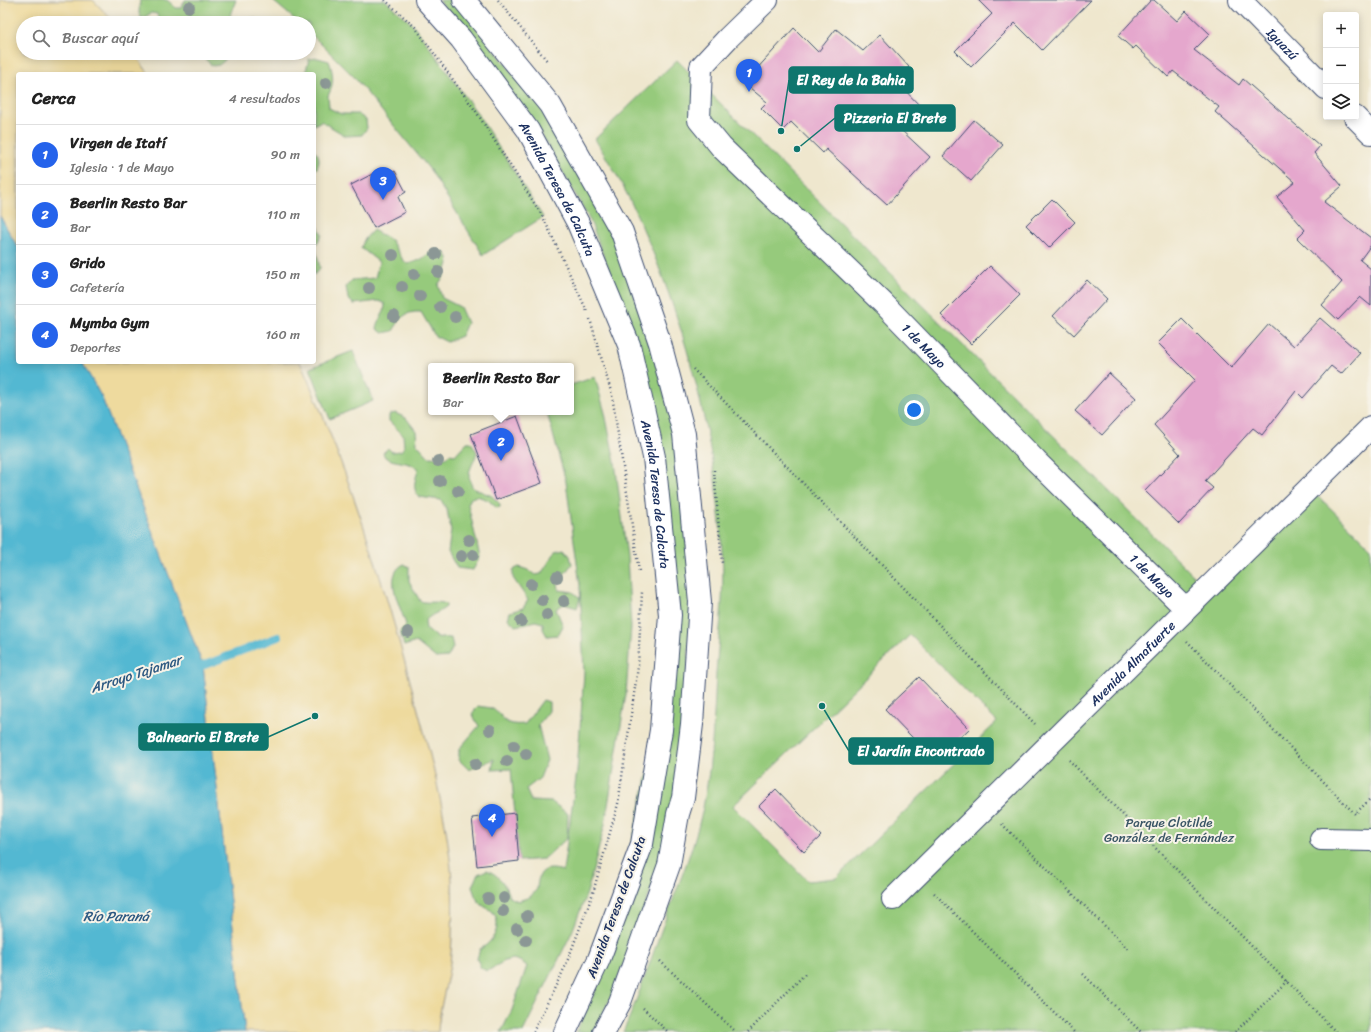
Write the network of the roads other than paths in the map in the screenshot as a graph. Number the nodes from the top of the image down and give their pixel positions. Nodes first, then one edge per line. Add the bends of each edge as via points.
1 (426, 0) edge
2 (464, 0) edge
3 (768, 0) edge
4 (1240, 0) edge
5 (1323, 85) edge
6 (1358, 120) edge
7 (1371, 133) edge
8 (1371, 427) edge
9 (1186, 609) junction
10 (1321, 839) dead end
11 (1371, 840) edge
12 (893, 899) dead end
13 (566, 1032) edge
14 (604, 1032) edge

1 - 13 main road, Avenida Teresa de Calcuta via 461,39 528,130 578,223 629,345 654,457 670,615 661,730 642,844 599,959
2 - 14 main road via 550,105 622,232 660,342 684,434 700,602 692,724 684,791 669,865 620,1002
3 - 9 main road, 1 de Mayo via 701,67 699,120 722,148 883,302 1036,461
4 - 5 main road, Iguazú
6 - 7 main road
8 - 9 main road, Avenida Almafuerte
9 - 12 main road, Avenida Almafuerte
10 - 11 main road

